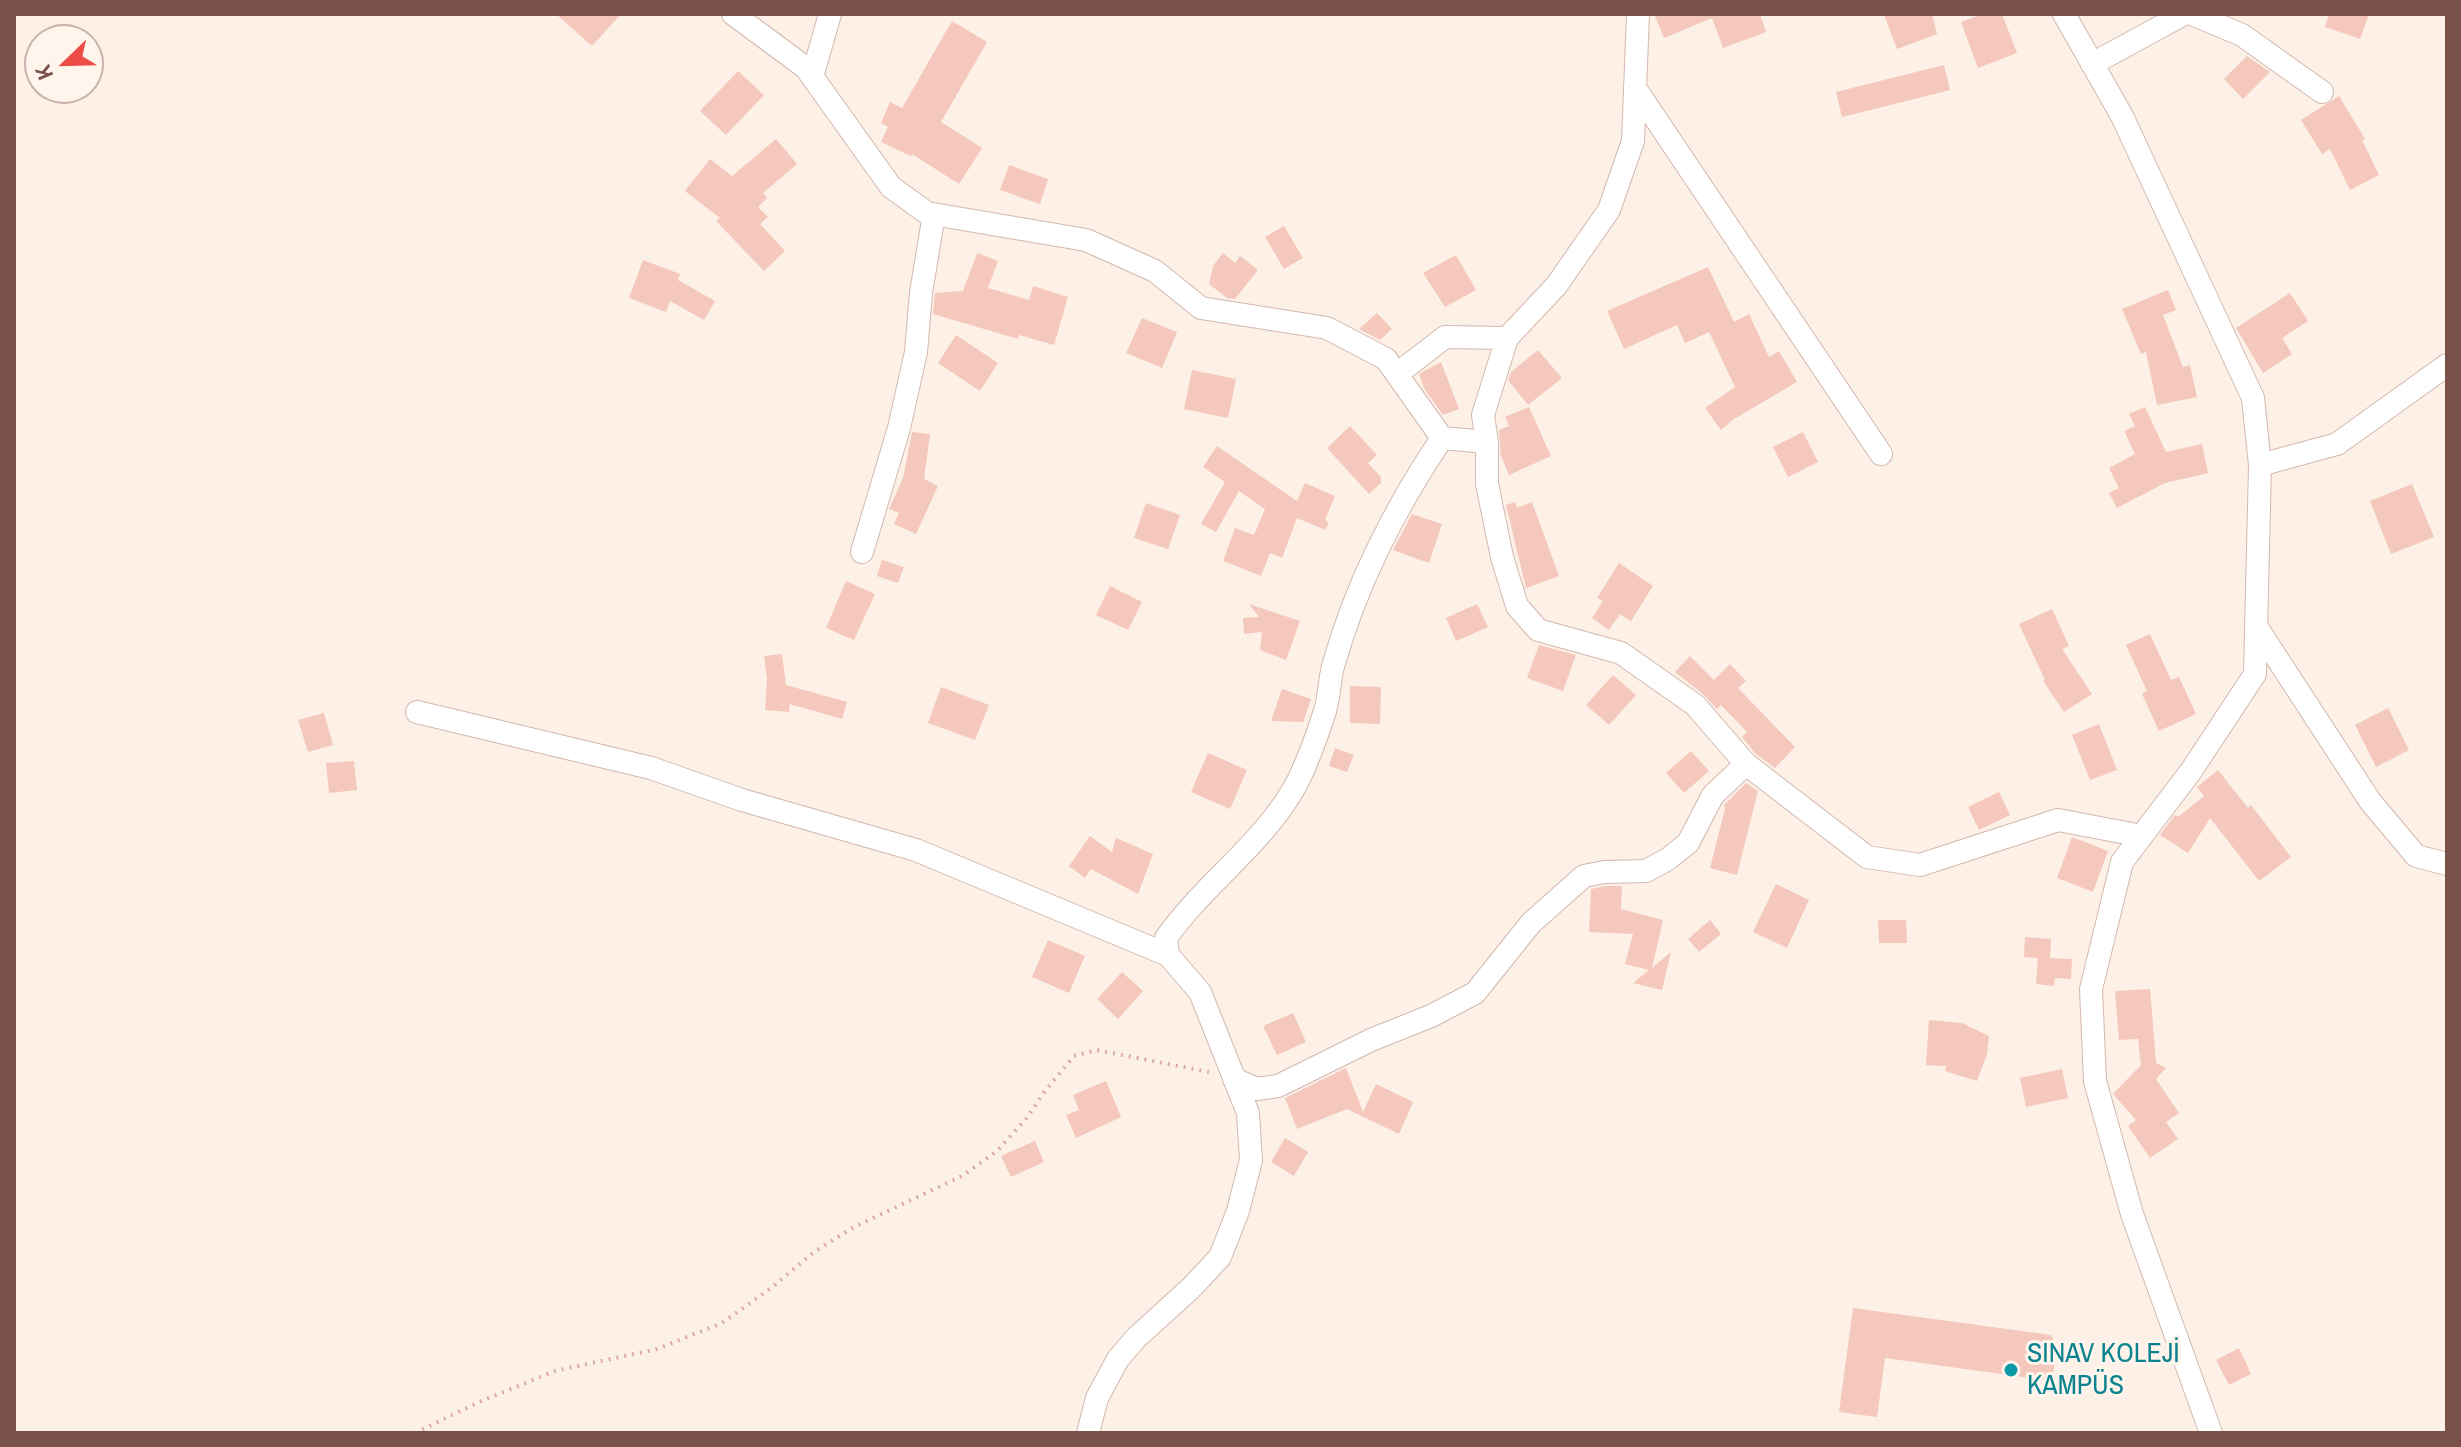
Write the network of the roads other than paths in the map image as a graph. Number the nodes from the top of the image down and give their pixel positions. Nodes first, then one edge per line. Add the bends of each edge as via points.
1 (733, 14) edge
2 (830, 14) edge
3 (1638, 14) edge
4 (2064, 14) edge
5 (2184, 14) edge
6 (2192, 14) edge
7 (2092, 64) junction
8 (812, 77) junction
9 (1635, 88) junction
10 (2322, 92) dead end
11 (934, 214) junction
12 (1507, 338) junction
13 (2447, 365) edge
14 (1397, 374) junction
15 (1442, 438) junction
16 (1487, 442) junction
17 (1881, 454) dead end
18 (2260, 465) junction
19 (862, 552) dead end
20 (2256, 626) junction
21 (417, 712) dead end
22 (1746, 764) junction
23 (2142, 836) junction
24 (2447, 864) edge
25 (1168, 955) junction
26 (1234, 1079) junction
27 (1088, 1433) edge
28 (2211, 1433) edge

1 - 8 street
2 - 8 street
3 - 9 street
4 - 7 street
5 - 7 street
6 - 10 street via 2242,35
7 - 18 street via 2122,116 2253,398
8 - 11 street via 891,187
9 - 12 street via 1633,141 1609,210 1556,286
9 - 17 street
11 - 14 street via 1086,240 1155,271 1201,308 1327,328 1386,359
11 - 19 street via 916,352
12 - 14 street via 1445,337
12 - 16 street via 1483,415
13 - 18 street via 2337,444
14 - 15 street
15 - 16 street
15 - 25 street via 1412,482 1364,574 1333,665 1326,709 1299,779 1247,851 1178,920 1166,938
16 - 22 street via 1487,484 1517,606 1538,630 1621,653 1695,705
18 - 20 street
20 - 23 street via 2255,674
20 - 24 street via 2370,801 2416,856
21 - 25 street via 651,768 916,850
22 - 23 street via 1867,857 1920,865 2058,820
22 - 26 street via 1713,795 1688,843 1646,871 1584,876 1531,923 1475,993 1278,1086 1257,1089
23 - 28 street via 2122,862 2091,989 2095,1081 2132,1214
25 - 26 street via 1200,992
26 - 27 street via 1248,1113 1251,1160 1220,1257 1118,1359 1097,1398

